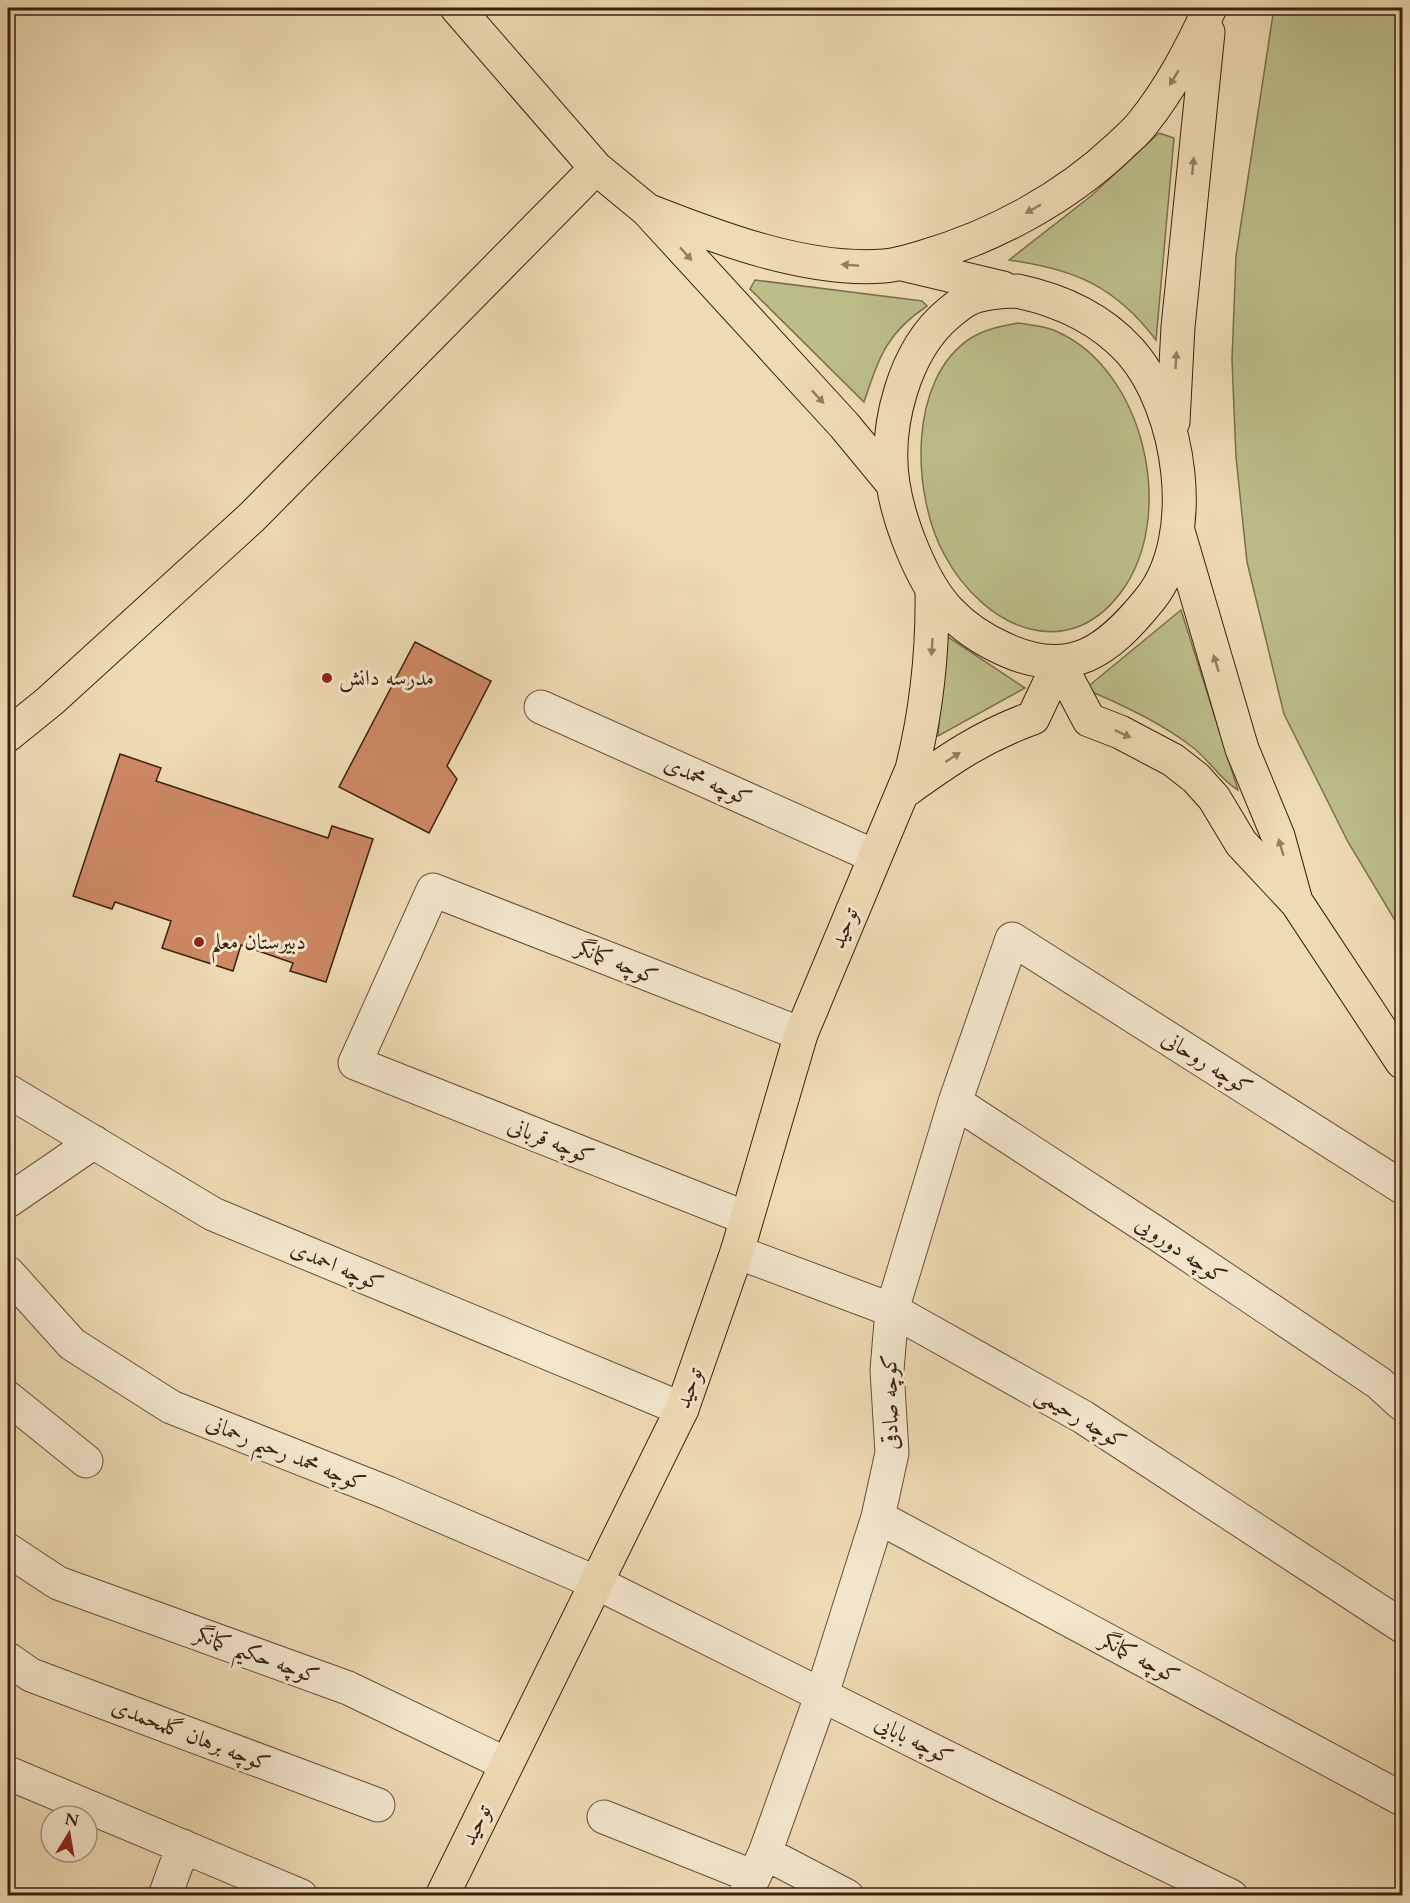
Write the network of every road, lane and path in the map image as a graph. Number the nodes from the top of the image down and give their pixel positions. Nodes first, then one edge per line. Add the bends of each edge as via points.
1 (457, 8) edge
2 (1211, 8) edge
3 (596, 168) junction
4 (647, 210) junction
5 (901, 263) junction
6 (1017, 291) junction
7 (1172, 439) junction
8 (892, 483) junction
9 (1178, 531) junction
10 (932, 589) junction
11 (1059, 663) junction
12 (541, 707) dead end
13 (1033, 718) junction
14 (1089, 720) junction
15 (8, 735) edge
16 (905, 790) junction
17 (874, 856) junction
18 (1297, 903) junction
19 (1012, 939) joint
20 (801, 1034) junction
21 (1402, 1062) edge
22 (356, 1063) joint
23 (8, 1091) edge
24 (955, 1102) junction
25 (94, 1142) junction
26 (1402, 1187) edge
27 (8, 1201) edge
28 (746, 1218) junction
29 (737, 1252) junction
30 (8, 1273) edge
31 (892, 1310) junction
32 (8, 1398) edge
33 (1402, 1404) edge
34 (682, 1409) junction
35 (86, 1461) dead end
36 (878, 1517) junction
37 (8, 1550) edge
38 (597, 1583) junction
39 (1402, 1626) edge
40 (8, 1659) edge
41 (822, 1694) junction
42 (506, 1764) junction
43 (8, 1773) edge
44 (1402, 1799) edge
45 (378, 1805) dead end
46 (604, 1817) dead end
47 (183, 1846) junction
48 (754, 1875) edge
49 (165, 1896) edge
50 (301, 1896) edge
51 (442, 1896) edge
52 (847, 1896) edge
53 (1231, 1896) edge

1 - 3 main road
2 -> 5 main road via 1171,84 1140,126 1102,163 1035,208 979,237
7 -> 2 main road via 1178,327
3 - 4 main road
3 - 15 main road via 252,518
5 -> 4 main road via 858,266 793,257 735,243
4 -> 8 main road via 844,425
5 - 6 main road
6 - 7 main road via 1079,311 1130,351 1151,381
6 - 8 main road via 969,298 936,324 919,346 899,398 892,438
7 - 9 main road
8 - 10 main road via 911,547
9 - 11 main road via 1165,575 1140,611 1112,641 1093,653
18 -> 9 main road via 1278,836 1242,749
10 - 11 main road via 947,610 996,646 1027,658
10 -> 16 main road, توحید via 928,687
11 - 13 main road
11 - 14 main road
12 - 17 street, کوچه محمدی
13 - 14 main road
16 -> 13 main road via 999,730
14 -> 18 main road via 1149,746 1196,778 1214,798 1241,843
16 - 17 main road, توحید
17 - 20 main road, توحید
18 - 21 main road
19 - 24 street, کوچه صادقی
19 - 26 street, کوچه روحانی
20 - 22 street, کوچه کمانگر via 434,890
20 - 28 main road, توحید
22 - 28 street, کوچه قربانی
23 - 25 street, کوچه احمدی
24 - 31 street, کوچه صادقی
24 - 33 street, کوچه دورویی via 1379,1383
25 - 27 street
25 - 34 street, کوچه احمدی via 213,1215
28 - 29 main road, توحید
29 - 31 street, کوچه رحیمی
29 - 34 main road, توحید
30 - 38 street, کوچه محمد رحیم رحمانی via 72,1344 171,1407 388,1493
31 - 36 street, کوچه صادقی via 887,1370 892,1453
31 - 39 street, کوچه رحیمی via 1083,1417
32 - 35 street
34 - 38 main road, توحید
36 - 41 street, کوچه صادقی
36 - 44 street, کوچه کمانگر
37 - 42 street, کوچه حکیم کمانگر via 58,1583 348,1688
38 - 41 street, کوچه بابایی
38 - 42 main road, توحید
40 - 45 street, کوچه برهان گلمحمدی via 31,1674
41 - 48 street, کوچه صادقی
41 - 53 street, کوچه بابایی
42 - 51 main road, توحید
43 - 47 street
46 - 48 street
47 - 49 street
47 - 50 street
48 - 52 street

